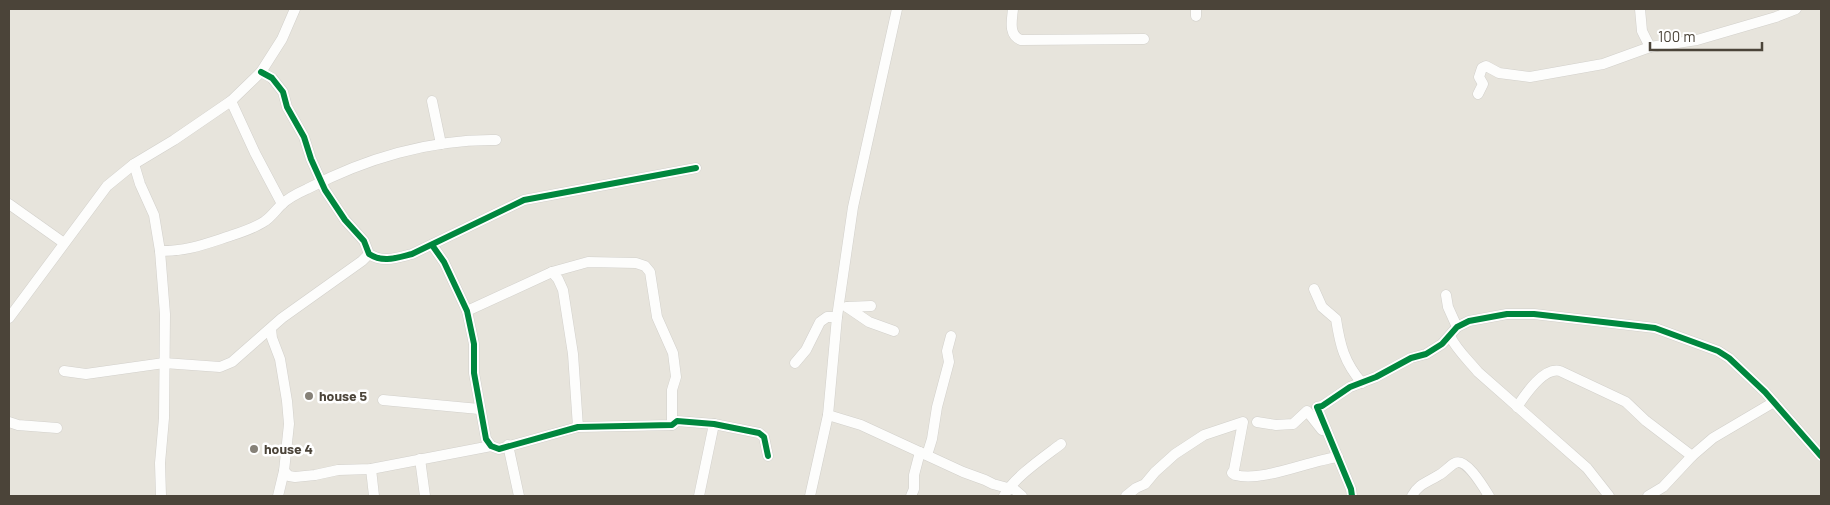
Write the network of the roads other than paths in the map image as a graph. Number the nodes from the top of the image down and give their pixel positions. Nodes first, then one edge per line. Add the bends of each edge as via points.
1 (295, 9) edge
2 (898, 9) edge
3 (1013, 9) edge
4 (1640, 9) edge
5 (1796, 9) edge
6 (1144, 38) dead end
7 (1650, 47) junction
8 (261, 72) junction
9 (1478, 94) dead end
10 (231, 101) junction
11 (432, 101) dead end
12 (496, 140) dead end
13 (441, 144) junction
14 (134, 164) junction
15 (696, 168) dead end
16 (322, 182) junction
17 (9, 204) edge
18 (282, 204) junction
19 (64, 243) junction
20 (432, 244) junction
21 (160, 251) junction
22 (369, 254) junction
23 (552, 272) junction
24 (1314, 289) dead end
25 (1446, 295) dead end
26 (871, 306) dead end
27 (841, 310) junction
28 (467, 311) junction
29 (9, 318) edge
30 (1457, 327) junction
31 (271, 329) junction
32 (894, 331) dead end
33 (951, 336) dead end
34 (1452, 341) junction
35 (795, 363) dead end
36 (164, 364) junction
37 (64, 371) dead end
38 (1362, 383) junction
39 (383, 400) dead end
40 (1774, 402) junction
41 (1517, 407) junction
42 (479, 410) junction
43 (828, 415) junction
44 (9, 422) edge
45 (1257, 422) dead end
46 (714, 424) junction
47 (672, 425) junction
48 (578, 427) junction
49 (57, 428) dead end
50 (1061, 444) dead end
51 (508, 445) junction
52 (491, 446) junction
53 (924, 454) junction
54 (768, 456) dead end
55 (1333, 456) junction
56 (1692, 456) junction
57 (1821, 456) edge
58 (420, 459) junction
59 (371, 469) junction
60 (284, 471) junction
61 (1006, 492) edge
62 (162, 496) edge
63 (278, 496) edge
64 (374, 496) edge
65 (425, 496) edge
66 (519, 496) edge
67 (699, 496) edge
68 (810, 496) edge
69 (912, 496) edge
70 (1022, 496) edge
71 (1126, 496) edge
72 (1352, 496) edge
73 (1412, 496) edge
74 (1489, 496) edge
75 (1609, 496) edge
76 (1648, 496) edge

1 - 8 street via 282,39
2 - 27 street via 853,207
3 - 6 street via 1012,32 1020,40
4 - 7 street via 1642,31
5 - 7 street via 1697,40
7 - 9 street via 1603,64 1530,77 1499,74 1486,66 1479,77 1483,84
8 - 10 street
8 - 16 street via 272,78 283,92
10 - 14 street
10 - 18 street
11 - 13 street
12 - 13 street
13 - 16 street via 374,159
14 - 19 street via 107,186
14 - 21 street via 154,215
15 - 20 street via 524,200
16 - 18 street
16 - 22 street via 345,220 364,241
17 - 19 street
18 - 21 street via 266,221 248,229 192,249
19 - 29 street
20 - 22 street via 393,259 380,260
20 - 28 street
21 - 36 street via 165,314
22 - 31 street
23 - 28 street
23 - 47 street via 588,262 636,263 650,272 657,317 675,363
23 - 48 street via 563,290 573,354
24 - 38 street via 1322,308 1336,319 1349,368
25 - 30 street
26 - 27 street
27 - 32 street
27 - 35 street via 820,322 806,350
27 - 43 street
28 - 42 street via 474,344
30 - 34 street
30 - 40 street via 1485,317 1534,314 1655,328 1707,346 1730,358
31 - 36 street via 232,362 220,367
31 - 60 street via 280,359 288,413
33 - 53 street via 947,351 949,362 932,439
34 - 38 street
34 - 41 street via 1478,372
36 - 37 street via 86,374
36 - 62 street
38 - 55 street via 1317,407
39 - 42 street
40 - 56 street via 1713,438
40 - 57 street
41 - 56 street via 1538,380 1560,371 1626,402
41 - 75 street via 1587,468
42 - 52 street via 486,439
43 - 53 street via 861,425
43 - 68 street
44 - 49 street
45 - 55 street via 1293,424 1307,411 1324,433
46 - 47 street via 677,421
46 - 54 street via 759,433 764,437
46 - 67 street
47 - 48 street
48 - 51 street
50 - 61 street
51 - 52 street via 499,449
51 - 66 street
52 - 58 street
53 - 61 street
53 - 69 street via 914,475
55 - 71 street via 1260,476 1235,475 1232,473 1243,422 1204,435 1175,454 1146,484
55 - 72 street
56 - 76 street via 1663,487
58 - 59 street
58 - 65 street
59 - 60 street via 295,477
59 - 64 street
60 - 63 street
61 - 70 street via 1015,490
73 - 74 street via 1418,487 1456,462 1461,462

